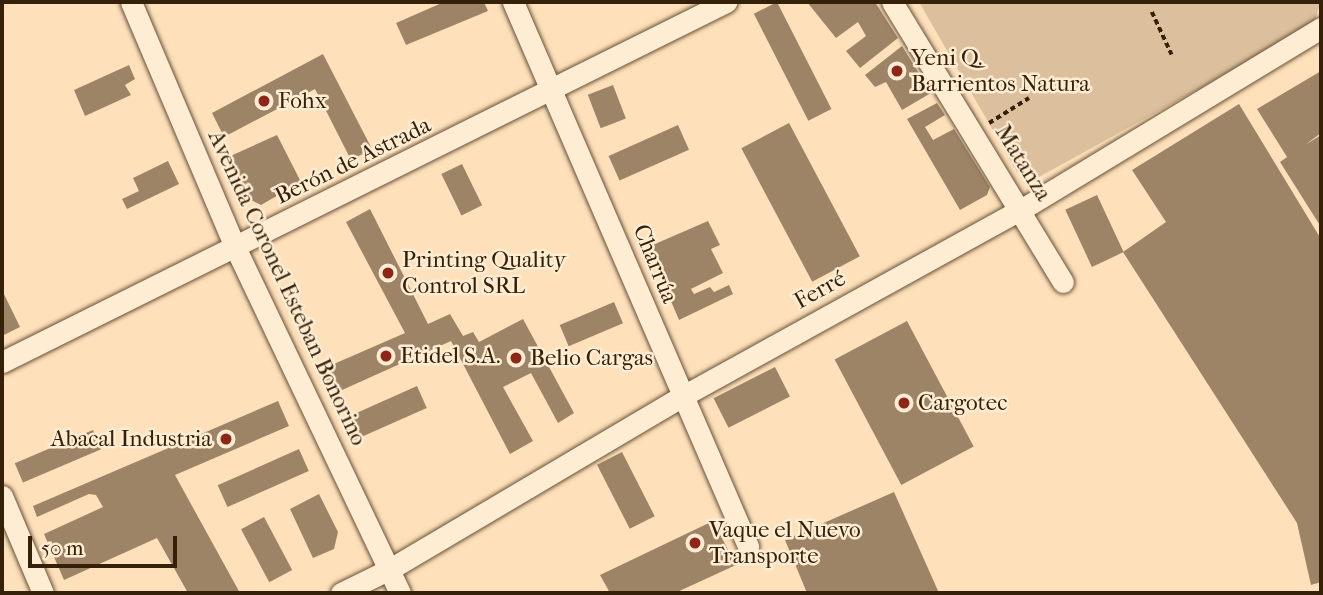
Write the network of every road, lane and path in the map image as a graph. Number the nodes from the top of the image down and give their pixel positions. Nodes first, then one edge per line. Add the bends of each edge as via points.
1 (131, 2) edge
2 (513, 2) edge
3 (726, 2) edge
4 (892, 2) edge
5 (1152, 12) dead end
6 (1321, 28) edge
7 (1172, 55) dead end
8 (555, 90) junction
9 (1029, 98) dead end
10 (989, 123) dead end
11 (1022, 209) junction
12 (236, 249) junction
13 (1063, 282) dead end
14 (2, 362) edge
15 (681, 397) junction
16 (2, 495) edge
17 (748, 546) dead end
18 (390, 569) junction
19 (43, 593) edge
20 (341, 593) edge
21 (400, 593) edge

1 - 12 street, Avenida Coronel Esteban Bonorino
2 - 8 street, Charrúa
3 - 8 street, Berón de Astrada
4 - 11 street, Matanza
5 - 7 path
6 - 11 street, Ferré
8 - 12 street, Berón de Astrada
8 - 15 street, Charrúa
9 - 10 path
11 - 13 street, Matanza
11 - 15 street, Ferré
12 - 14 street, Berón de Astrada
12 - 18 street, Avenida Coronel Esteban Bonorino
15 - 17 street, Charrúa
15 - 18 street, Ferré
16 - 19 street
18 - 20 street, Ferré
18 - 21 street, Avenida Coronel Esteban Bonorino

